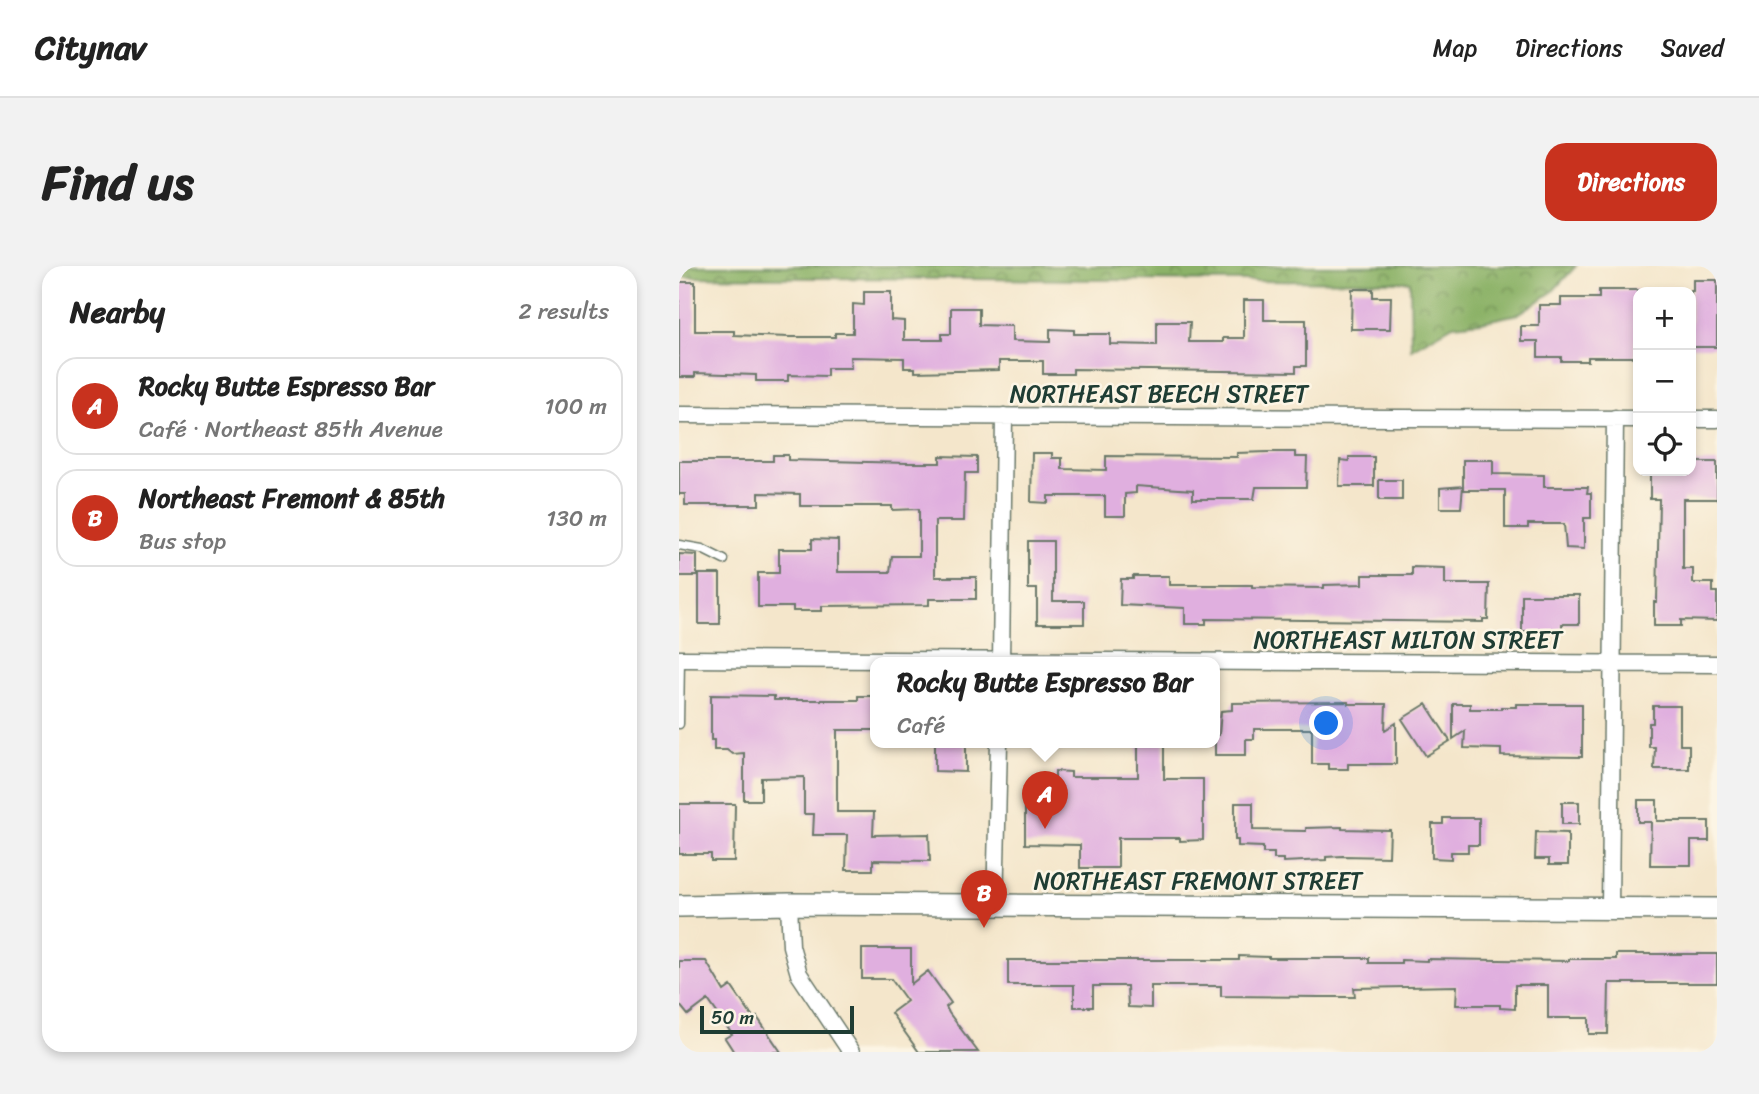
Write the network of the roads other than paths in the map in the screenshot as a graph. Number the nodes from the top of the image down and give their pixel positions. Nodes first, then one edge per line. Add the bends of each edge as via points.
1 (679, 415) edge
2 (1004, 416) junction
3 (1615, 418) junction
4 (1633, 419) edge
5 (1696, 419) edge
6 (1717, 419) edge
7 (679, 545) edge
8 (724, 560) dead end
9 (1001, 657) edge
10 (679, 659) edge
11 (870, 661) edge
12 (1220, 662) edge
13 (1613, 663) junction
14 (1717, 664) edge
15 (679, 724) edge
16 (999, 748) edge
17 (789, 904) junction
18 (679, 905) edge
19 (995, 906) junction
20 (1610, 909) junction
21 (1717, 909) edge
22 (851, 1052) edge

1 - 2 street, NORTHEAST BEECH STREET
2 - 3 street, NORTHEAST BEECH STREET
2 - 9 street
3 - 4 street, NORTHEAST BEECH STREET
3 - 13 street
5 - 6 street
7 - 8 lane
10 - 11 street, NORTHEAST MILTON STREET
10 - 15 lane
12 - 13 street, NORTHEAST MILTON STREET
13 - 14 street, NORTHEAST MILTON STREET
13 - 20 street
16 - 19 street
17 - 18 street, NORTHEAST FREMONT STREET
17 - 19 street, NORTHEAST FREMONT STREET
17 - 22 street via 791,946 799,974
19 - 20 street, NORTHEAST FREMONT STREET
20 - 21 street, NORTHEAST FREMONT STREET

